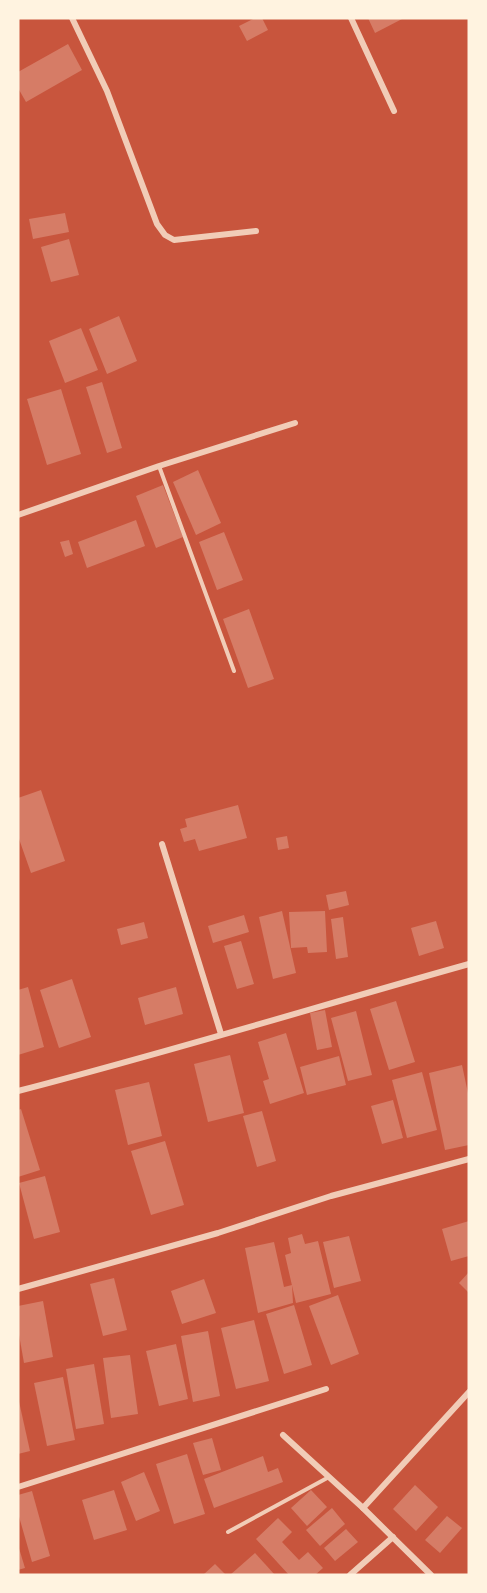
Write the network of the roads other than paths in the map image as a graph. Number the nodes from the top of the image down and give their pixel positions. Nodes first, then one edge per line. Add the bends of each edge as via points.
1 (72, 18) edge
2 (351, 18) edge
3 (394, 111) dead end
4 (256, 231) dead end
5 (295, 423) dead end
6 (159, 466) junction
7 (18, 515) edge
8 (234, 672) dead end
9 (162, 844) dead end
10 (469, 964) edge
11 (221, 1034) junction
12 (18, 1091) edge
13 (469, 1159) edge
14 (18, 1289) edge
15 (326, 1389) dead end
16 (469, 1392) edge
17 (283, 1435) dead end
18 (329, 1477) junction
19 (18, 1487) edge
20 (363, 1508) junction
21 (228, 1532) dead end
22 (393, 1537) junction
23 (350, 1575) edge
24 (431, 1575) edge

1 - 4 street via 107,91 157,224 165,235 174,240
2 - 3 street
5 - 6 street
6 - 7 street
6 - 8 lane
9 - 11 street
10 - 11 street
11 - 12 street
13 - 14 street
15 - 19 street
16 - 20 street
17 - 18 street
18 - 20 street
18 - 21 lane
20 - 22 street
22 - 23 street
22 - 24 street

